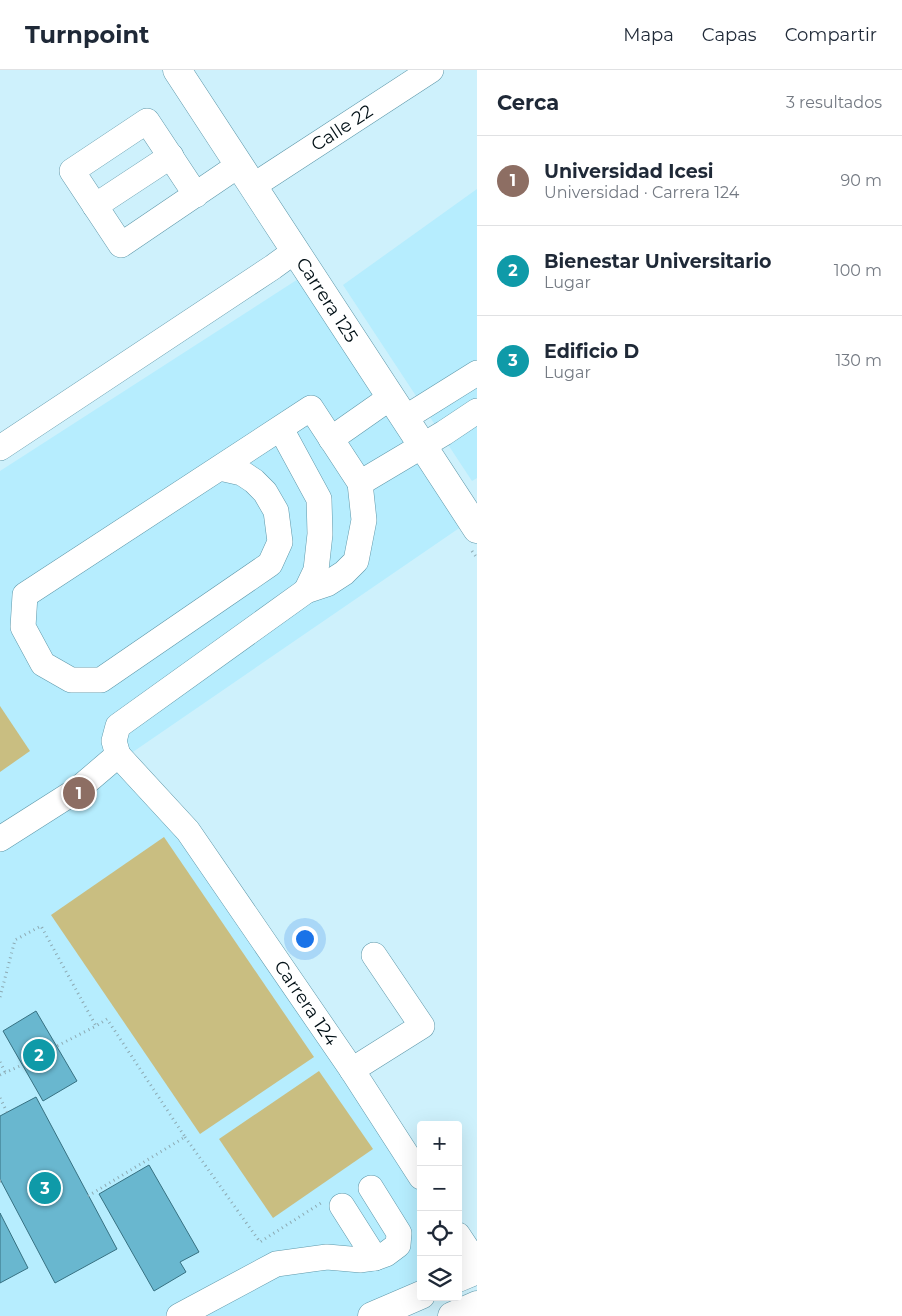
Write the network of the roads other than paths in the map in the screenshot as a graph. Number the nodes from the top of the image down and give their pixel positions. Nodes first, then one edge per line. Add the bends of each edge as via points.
1 (177, 70) edge
2 (431, 70) edge
3 (171, 156) junction
4 (246, 175) junction
5 (196, 195) junction
6 (95, 206) junction
7 (295, 251) junction
8 (477, 373) edge
9 (398, 408) junction
10 (477, 411) edge
11 (281, 429) junction
12 (331, 439) junction
13 (423, 446) junction
14 (0, 448) edge
15 (220, 468) junction
16 (360, 483) junction
17 (477, 529) edge
18 (320, 534) junction
19 (280, 542) junction
20 (306, 591) junction
21 (118, 755) junction
22 (0, 839) edge
23 (374, 955) dead end
24 (352, 1070) junction
25 (417, 1171) edge
26 (371, 1188) dead end
27 (334, 1202) road end
28 (462, 1241) edge
29 (374, 1258) junction
30 (477, 1264) edge
31 (477, 1270) edge
32 (462, 1276) edge
33 (417, 1297) edge
34 (477, 1305) edge
35 (179, 1316) edge
36 (372, 1316) edge
37 (452, 1316) edge

1 - 4 main road, Carrera 125
2 - 4 street, Calle 22
3 - 5 street
3 - 6 street
3 - 6 street via 147,121 72,171
4 - 5 street, Calle 22
4 - 7 main road, Carrera 125
5 - 6 street, Calle 22 via 120,245
7 - 9 main road, Carrera 125
7 - 14 street
8 - 9 street
9 - 12 street
9 - 13 main road, Carrera 125
10 - 13 street
11 - 12 street via 311,408
11 - 15 street
11 - 18 street via 319,499
12 - 16 street
13 - 16 street
13 - 17 main road, Carrera 125
15 - 19 street via 242,473 265,492 276,511
15 - 19 street via 25,595 23,627 44,664 71,680 101,680 270,564
16 - 20 street via 364,520 356,561 327,584
18 - 19 street
18 - 20 street via 316,570
20 - 21 street via 118,726 114,741
21 - 22 street via 77,790
21 - 24 street, Carrera 124 via 188,831
23 - 24 street via 422,1026
24 - 25 street, Carrera 124
26 - 29 street via 399,1233 398,1245
27 - 29 street
28 - 30 street
29 - 35 street via 327,1257 276,1264
31 - 32 main road
33 - 36 main road
34 - 37 main road

